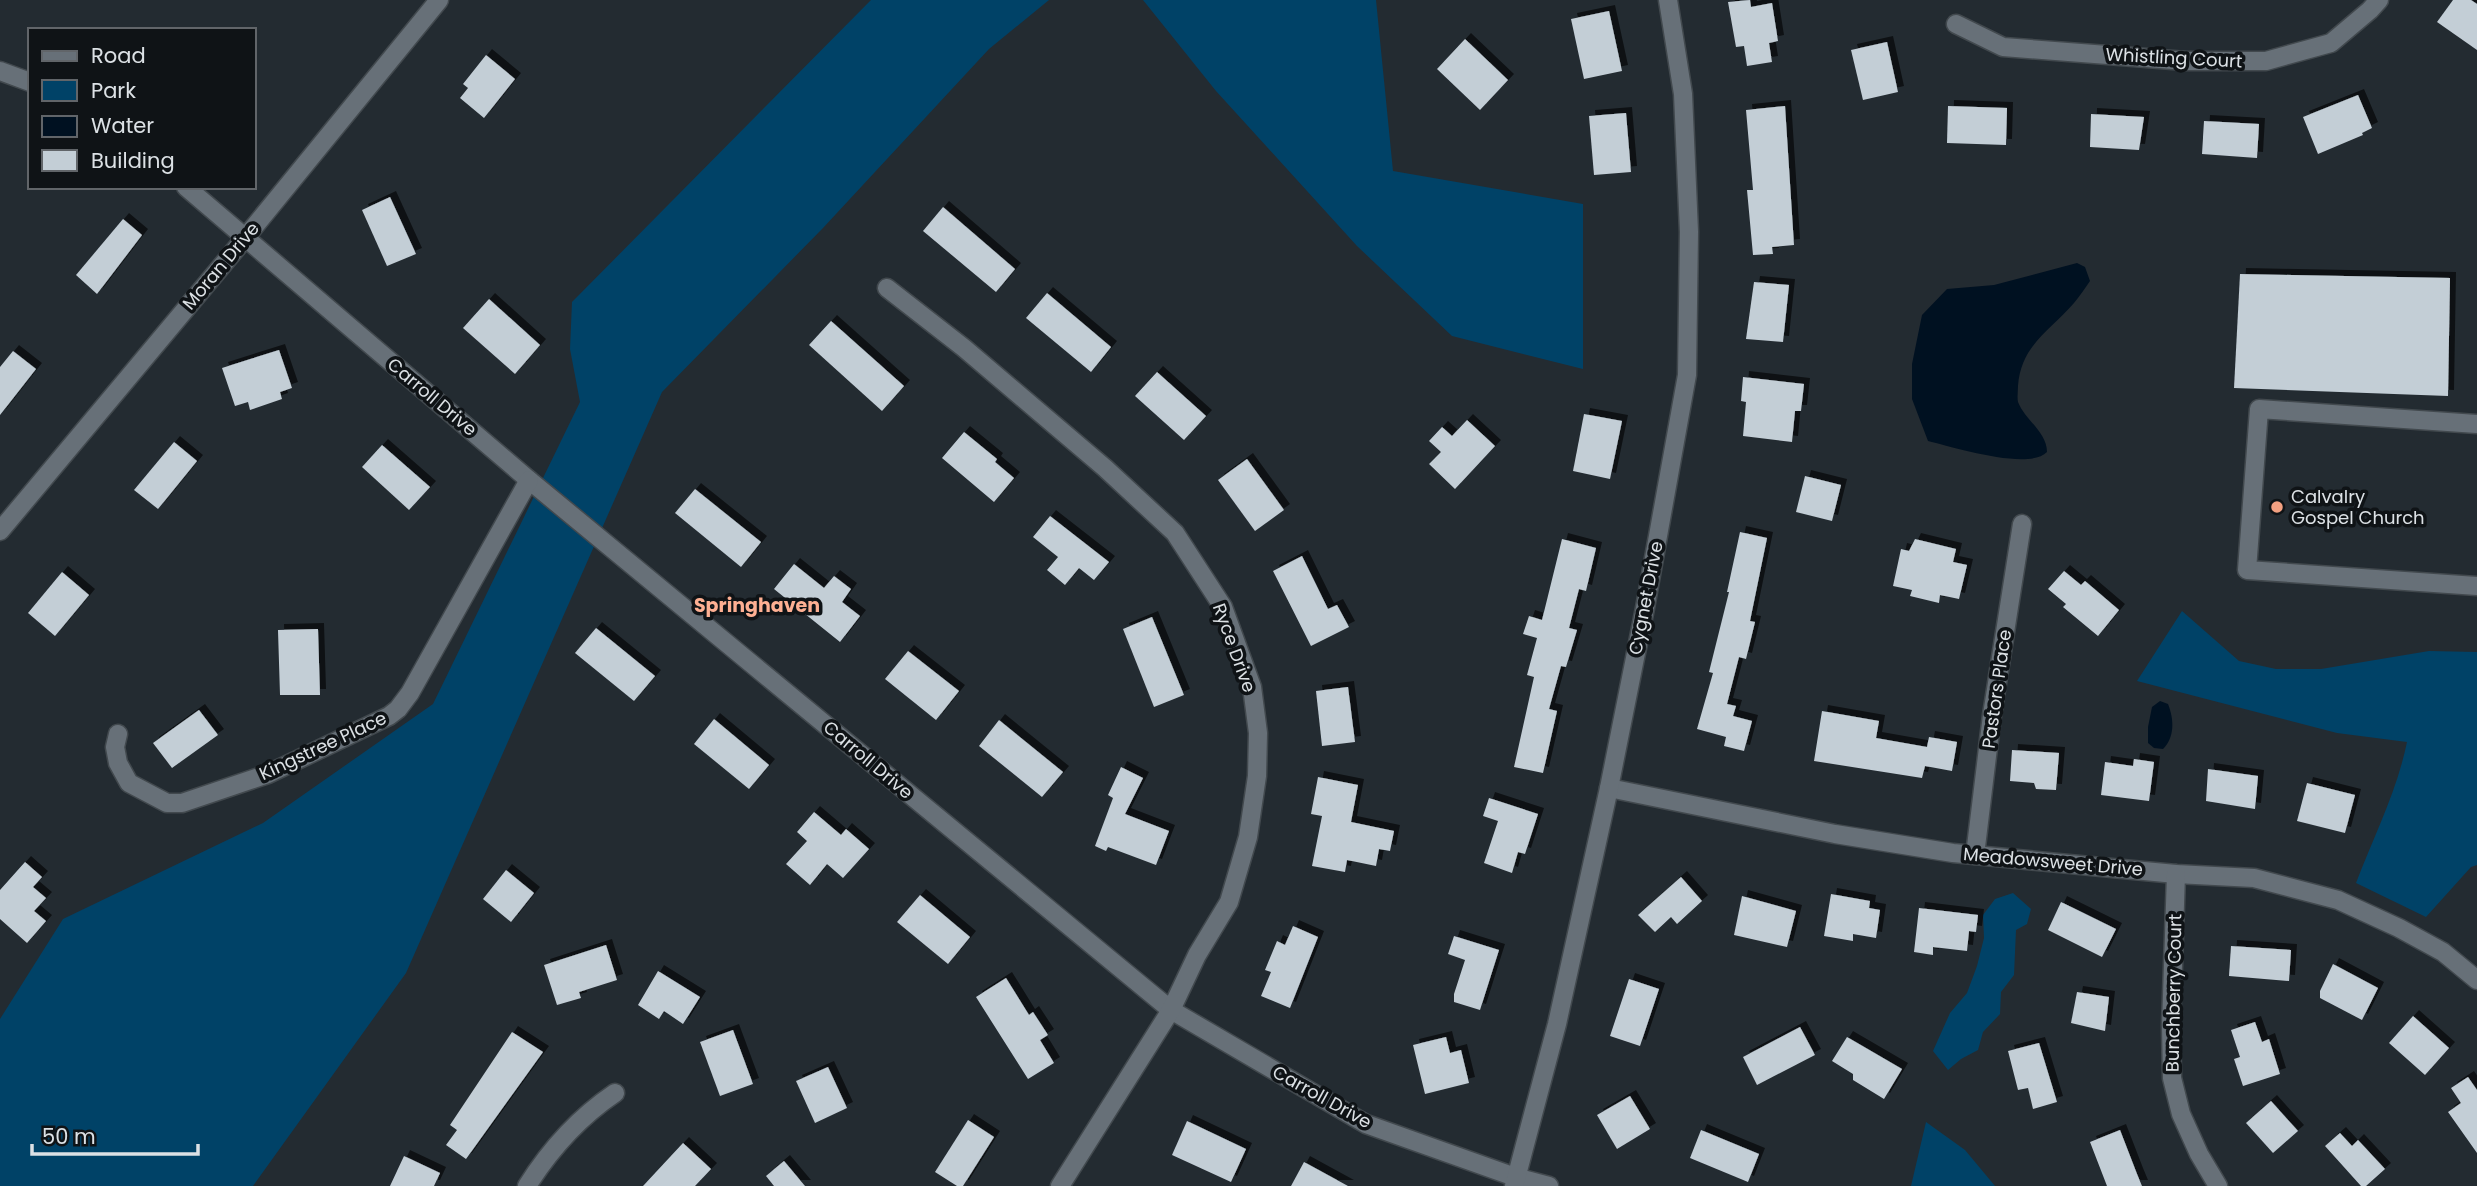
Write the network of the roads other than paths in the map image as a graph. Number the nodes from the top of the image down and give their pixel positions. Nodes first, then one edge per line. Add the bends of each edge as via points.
1 (439, 0) edge
2 (1668, 0) edge
3 (2379, 0) edge
4 (1956, 24) dead end
5 (0, 71) edge
6 (28, 81) edge
7 (188, 189) edge
8 (245, 238) junction
9 (887, 288) dead end
10 (2477, 424) edge
11 (529, 481) junction
12 (2022, 524) dead end
13 (0, 531) edge
14 (2477, 586) edge
15 (118, 734) dead end
16 (1609, 788) junction
17 (1975, 855) junction
18 (2176, 874) junction
19 (2477, 980) edge
20 (1171, 1010) junction
21 (615, 1093) dead end
22 (1515, 1182) edge
23 (527, 1186) edge
24 (1060, 1186) edge
25 (1549, 1186) edge
26 (2218, 1186) edge

1 - 8 street, Moran Drive
2 - 16 street, Cygnet Drive via 1684,94 1689,232 1687,375
3 - 4 street, Whistling Court via 2331,43 2266,61 2186,61 2003,47
5 - 6 street
7 - 8 street, Carroll Drive
8 - 11 street, Carroll Drive
8 - 13 street, Moran Drive
9 - 20 street, Ryce Drive via 974,356 1175,533 1223,607 1252,687 1257,776 1248,837 1230,902 1197,955
10 - 14 street via 2259,409 2247,570
11 - 15 street, Kingstree Place via 410,693 389,716 268,774 182,803 167,803 129,783 118,763
11 - 20 street, Carroll Drive
12 - 17 street, Pastors Place
16 - 17 street, Meadowsweet Drive via 1836,834
16 - 22 street, Cygnet Drive via 1557,1024
17 - 18 street, Meadowsweet Drive
18 - 19 street, Meadowsweet Drive via 2254,878 2338,900 2443,952
18 - 26 street, Bunchberry Court via 2172,1078 2181,1114
20 - 22 street, Carroll Drive via 1366,1124
20 - 24 street, Ryce Drive
21 - 23 street via 555,1144
22 - 25 street, Carroll Drive

